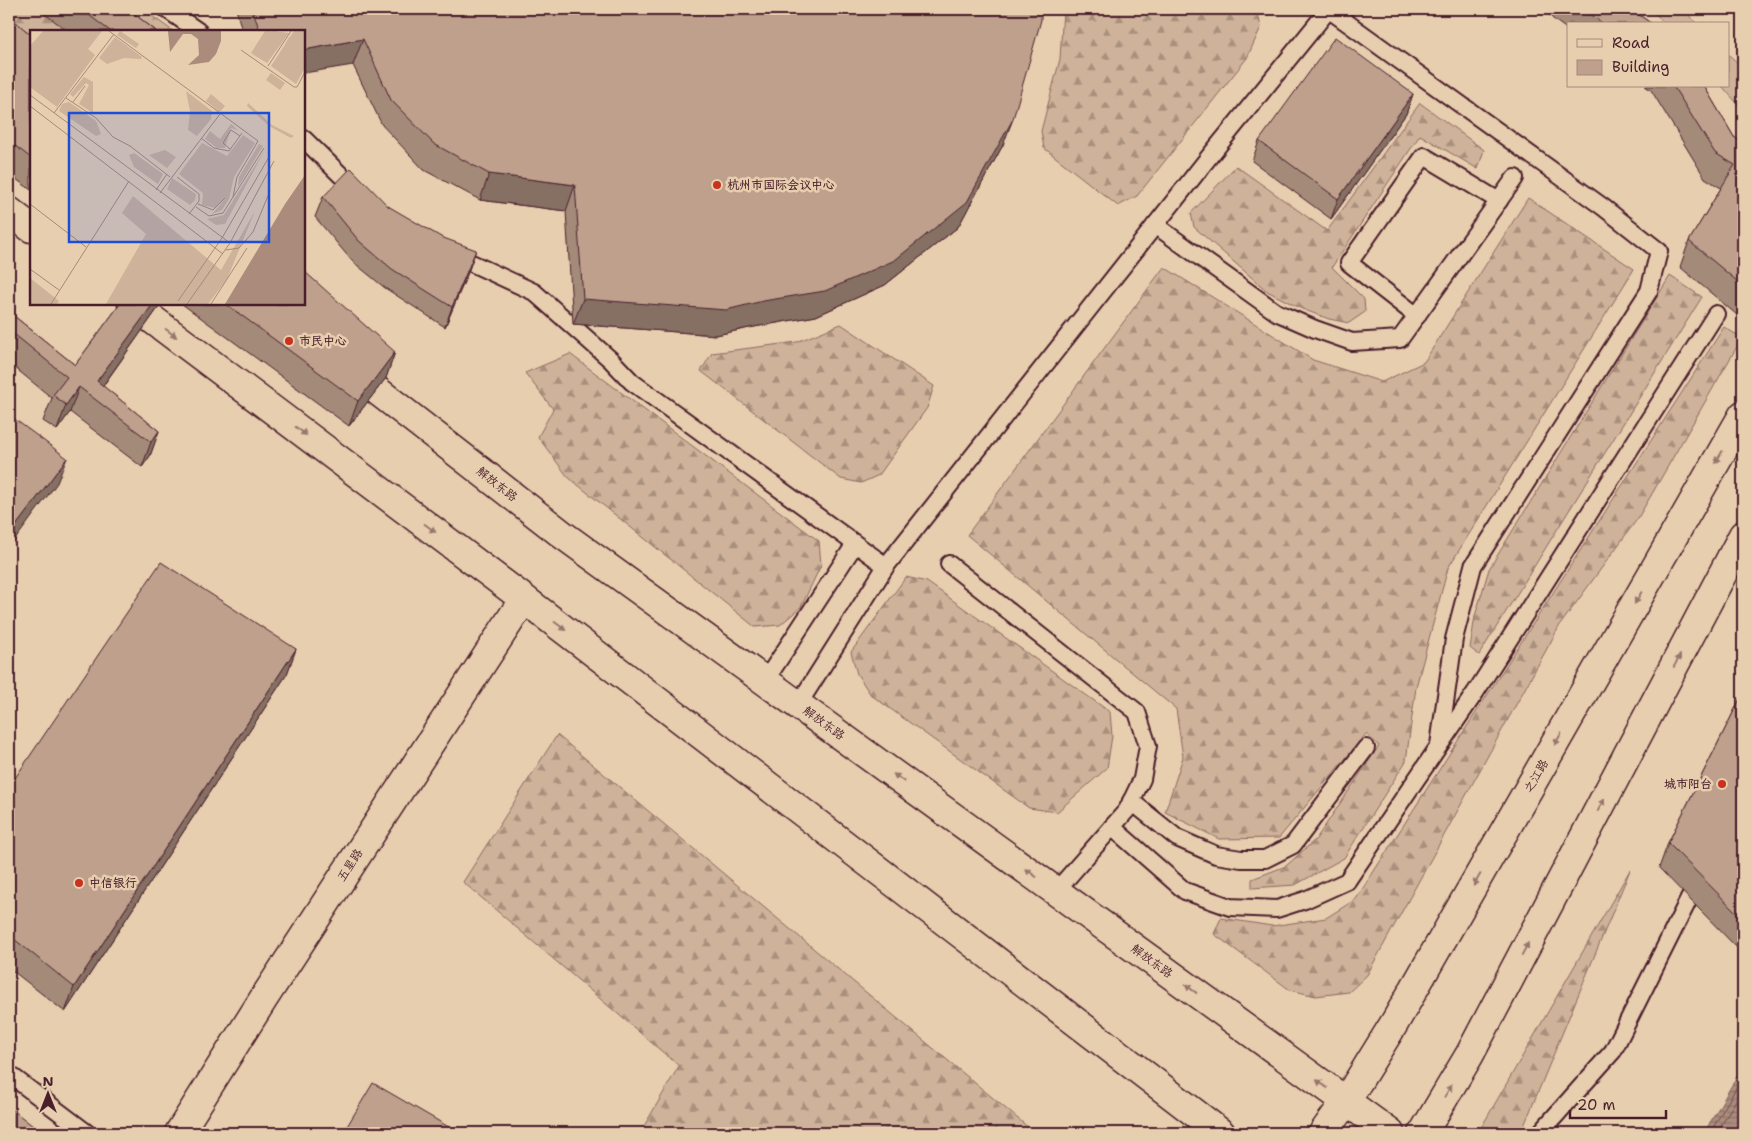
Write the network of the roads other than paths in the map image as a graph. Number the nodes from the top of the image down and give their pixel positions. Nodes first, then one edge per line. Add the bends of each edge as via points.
1 (166, 9) edge
2 (1328, 9) edge
3 (197, 30) edge
4 (305, 140) edge
5 (1515, 178) dead end
6 (1499, 201) junction
7 (370, 203) edge
8 (9, 211) edge
9 (1155, 225) junction
10 (30, 227) edge
11 (435, 247) edge
12 (133, 305) edge
13 (1716, 314) dead end
14 (1417, 316) junction
15 (328, 352) edge
16 (1743, 415) edge
17 (1743, 535) edge
18 (855, 544) junction
19 (949, 564) dead end
20 (886, 566) junction
21 (524, 599) junction
22 (765, 681) junction
23 (798, 705) junction
24 (1439, 745) junction
25 (1366, 748) dead end
26 (1131, 801) junction
27 (1112, 827) junction
28 (1704, 868) edge
29 (1056, 892) junction
30 (9, 1074) edge
31 (1346, 1101) junction
32 (87, 1133) edge
33 (178, 1133) edge
34 (1221, 1133) edge
35 (1323, 1133) edge
36 (1390, 1133) edge
37 (1423, 1133) edge
38 (1540, 1133) edge

1 - 3 lane
2 - 9 lane
2 - 24 lane via 1659,251 1649,291 1473,566 1454,639
4 - 7 lane
5 - 6 lane
6 - 14 lane
6 - 14 lane via 1424,156 1349,263
8 - 10 main road
9 - 14 lane via 1276,312 1352,342 1400,340
9 - 20 lane
11 - 18 lane via 534,292 632,382
12 -> 21 main road
13 - 24 lane
15 - 22 main road, 解放东路 via 563,535
16 -> 31 main road, 之江路 via 1400,1014
37 -> 17 main road via 1470,1054
18 - 20 lane
18 - 22 lane
19 - 26 lane via 1137,712 1148,746 1142,779
20 - 23 lane
21 - 33 main road, 五星路
21 -> 34 main road
22 - 23 main road, 解放东路
29 -> 23 main road, 解放东路
24 - 27 lane via 1347,881 1277,909 1230,906 1185,892
25 - 26 lane via 1292,845 1265,859 1216,855 1185,842
26 - 27 lane
27 - 29 lane
28 - 38 lane via 1613,1051
31 -> 29 main road, 解放东路
30 - 32 lane
31 - 35 main road, 之江路
31 - 36 main road, 解放东路

